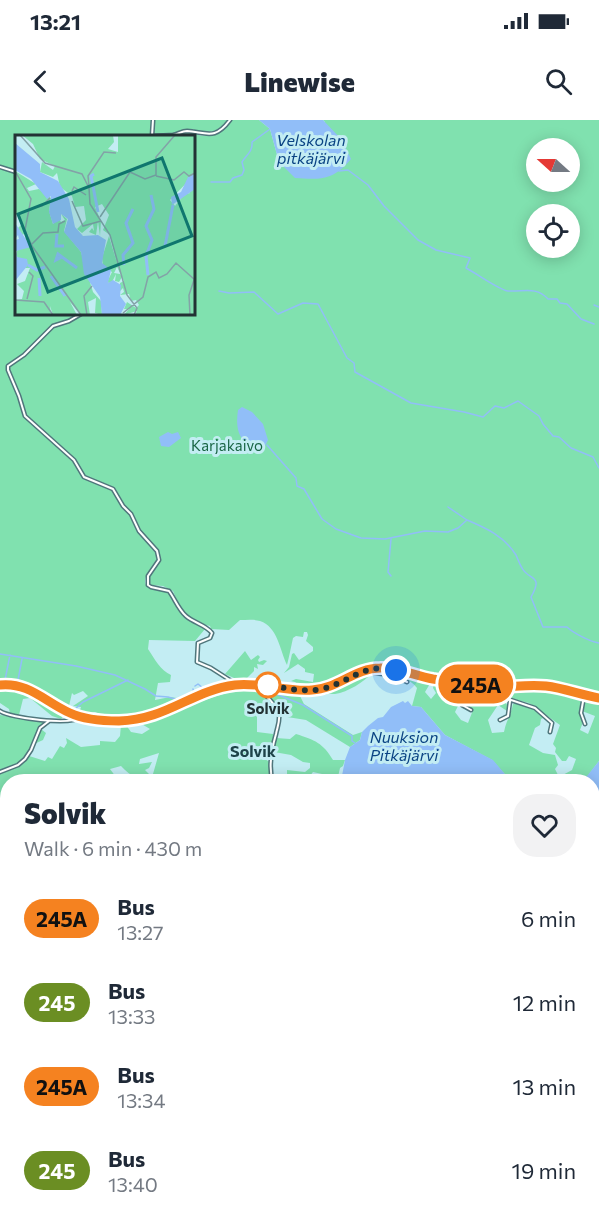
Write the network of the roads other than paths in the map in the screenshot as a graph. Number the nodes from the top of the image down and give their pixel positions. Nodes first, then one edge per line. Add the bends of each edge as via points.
1 (230, 120) edge
2 (173, 135) edge
3 (0, 167) edge
4 (15, 172) edge
5 (79, 315) edge
6 (372, 668) junction
7 (451, 681) junction
8 (407, 682) dead end
9 (262, 684) junction
10 (0, 685) edge
11 (238, 685) junction
12 (500, 687) junction
13 (584, 696) junction
14 (599, 698) edge
15 (510, 701) junction
16 (471, 710) dead end
17 (0, 711) edge
18 (81, 717) junction
19 (500, 720) dead end
20 (50, 721) junction
21 (585, 724) dead end
22 (550, 732) dead end
23 (0, 772) edge
24 (271, 774) edge

1 - 2 street via 214,134 186,131
3 - 4 street
5 - 11 street via 53,327 8,366 23,413 74,460 84,477 116,492 136,527 158,554 148,585 169,591 186,616 211,630 210,638 198,643 197,662
6 - 7 street
6 - 8 street via 374,673 393,675
6 - 9 street via 318,690
7 - 12 street
7 - 16 street via 450,689
9 - 11 street
9 - 24 street via 279,715
10 - 18 street via 28,688
11 - 18 street via 213,690 164,713 141,719 108,721
12 - 13 street via 543,685
12 - 15 street
13 - 14 street
13 - 21 street via 581,713
15 - 19 street via 508,716
15 - 22 street via 528,704 548,718 552,723
17 - 20 street
18 - 20 street via 60,723
20 - 23 street via 40,728 25,759

